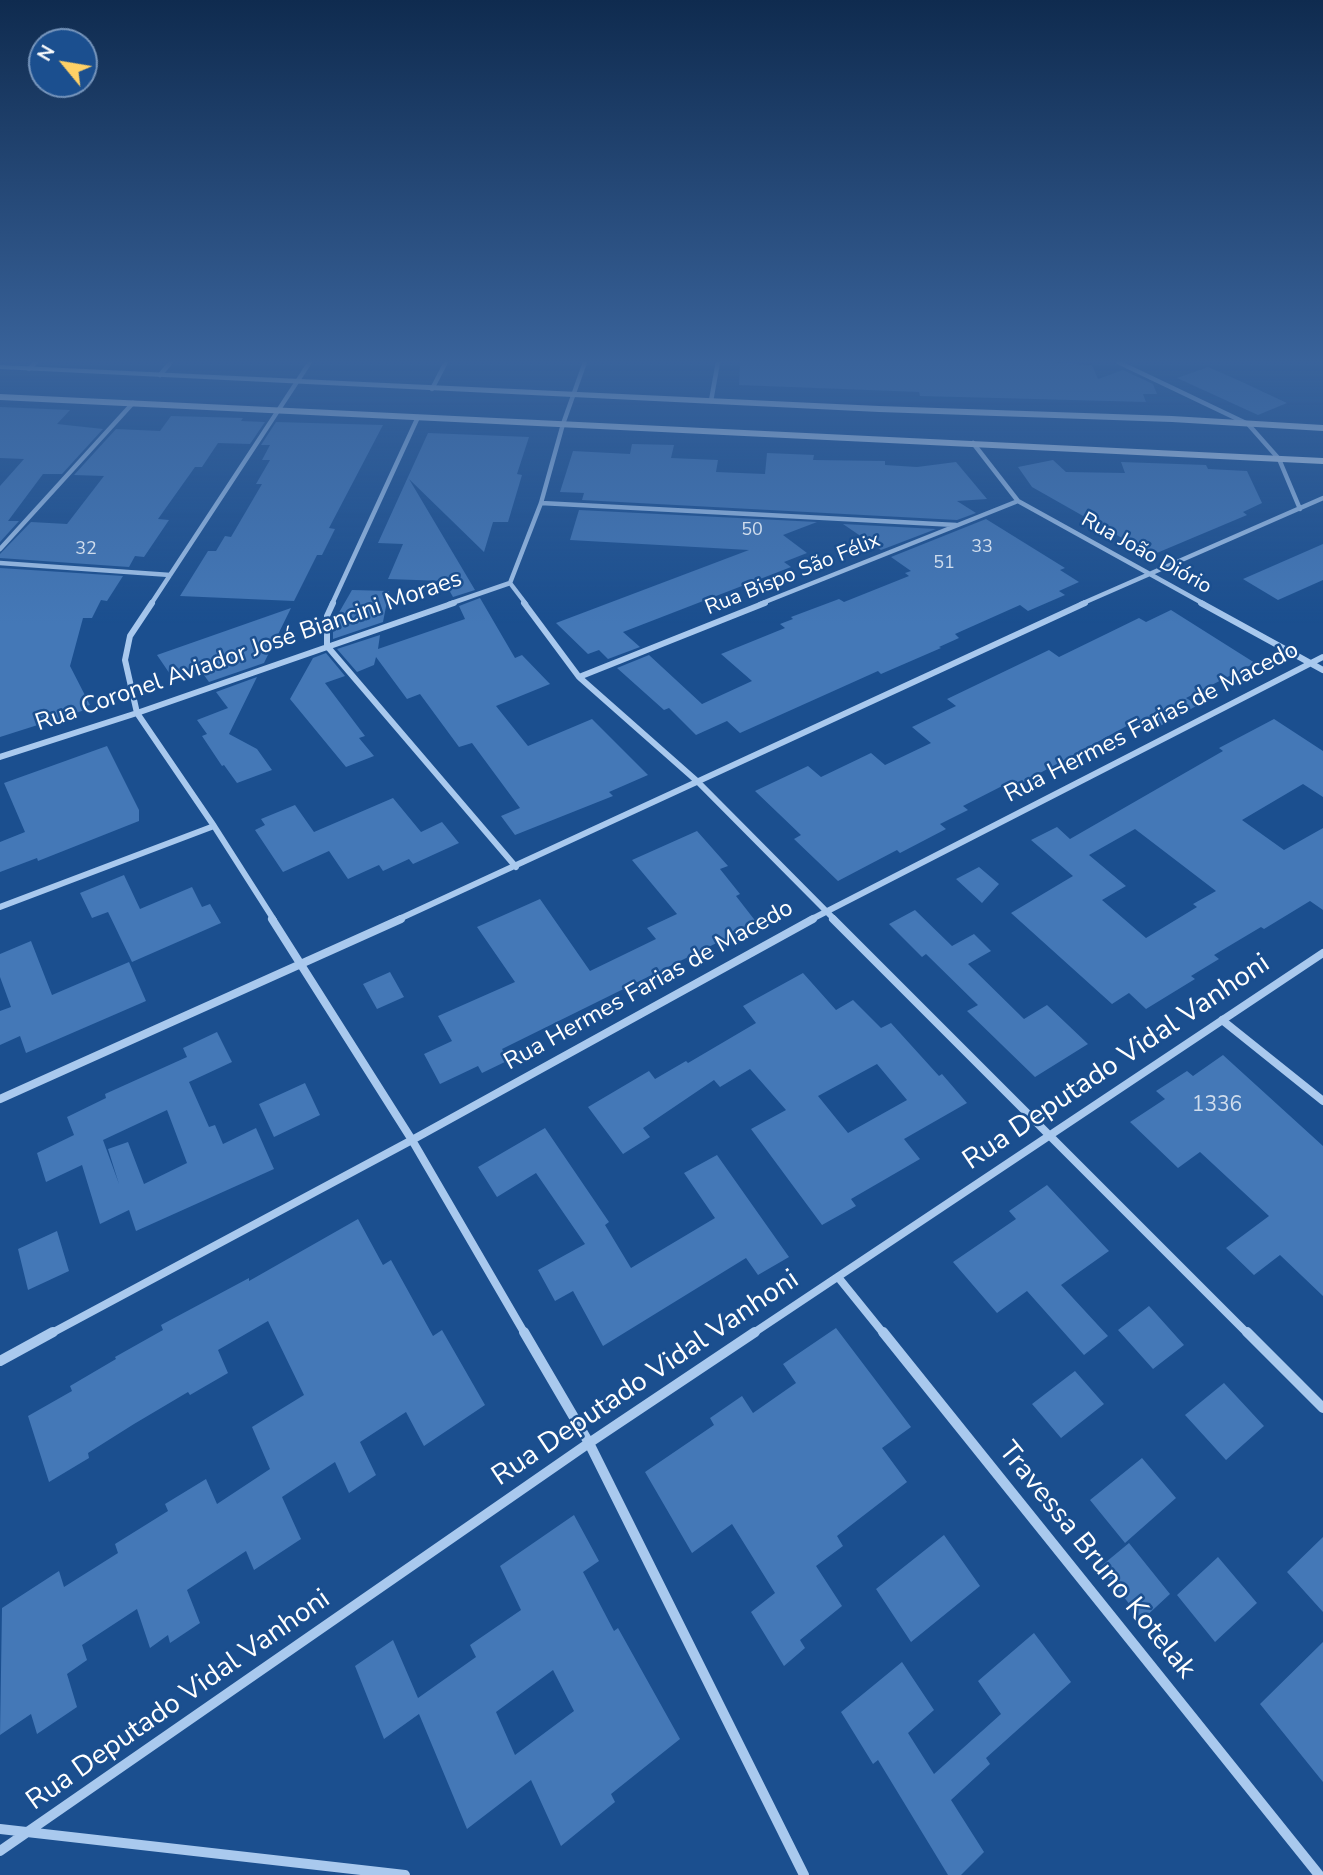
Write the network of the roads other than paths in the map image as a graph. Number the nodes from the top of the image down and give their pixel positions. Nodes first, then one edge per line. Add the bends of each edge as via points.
1 (91, 450) edge
2 (251, 450) edge
3 (403, 450) edge
4 (556, 450) edge
5 (978, 450) edge
6 (1097, 450) edge
7 (1271, 450) edge
8 (1279, 459) junction
9 (1323, 461) edge
10 (1323, 498) edge
11 (1018, 501) junction
12 (541, 503) junction
13 (1300, 509) junction
14 (960, 526) junction
15 (0, 549) edge
16 (0, 563) edge
17 (1148, 573) junction
18 (170, 575) junction
19 (510, 583) junction
20 (327, 646) junction
21 (1323, 657) edge
22 (1311, 663) junction
23 (1323, 670) edge
24 (579, 677) junction
25 (137, 713) junction
26 (0, 757) edge
27 (698, 782) junction
28 (214, 826) junction
29 (516, 867) junction
30 (0, 908) edge
31 (827, 911) junction
32 (1323, 953) edge
33 (300, 963) junction
34 (1222, 1020) junction
35 (0, 1099) edge
36 (1323, 1101) edge
37 (1048, 1136) junction
38 (412, 1140) junction
39 (838, 1276) junction
40 (0, 1361) edge
41 (1323, 1408) edge
42 (589, 1443) junction
43 (0, 1829) edge
44 (27, 1833) junction
45 (0, 1851) edge
46 (405, 1875) edge
47 (804, 1875) edge
48 (1319, 1875) edge

1 - 15 street
2 - 18 street
3 - 20 street via 327,617
4 - 12 street
5 - 11 street, Rua João Diório
6 - 8 main road
7 - 8 street
8 - 9 main road
8 - 13 street
10 - 13 street
11 - 14 street, Rua Bispo São Félix
11 - 17 street, Rua João Diório
12 - 14 street
12 - 19 street
13 - 17 street
14 - 24 street, Rua Bispo São Félix
16 - 18 street
17 - 22 street, Rua João Diório
17 - 27 street
18 - 25 street via 130,636 125,660
19 - 20 street, Rua Coronel Aviador José Biancini Moraes
19 - 24 street
20 - 25 street, Rua Coronel Aviador José Biancini Moraes
20 - 29 street
21 - 22 street, Rua Hermes Farias de Macedo
22 - 23 street, Rua João Diório
22 - 31 street, Rua Hermes Farias de Macedo
24 - 27 street
25 - 26 street, Rua Coronel Aviador José Biancini Moraes
25 - 28 street
27 - 29 street
27 - 31 street
28 - 30 street
28 - 33 street
29 - 33 street
31 - 37 street
31 - 38 street, Rua Hermes Farias de Macedo
32 - 34 street, Rua Deputado Vidal Vanhoni
33 - 35 street
33 - 38 street
34 - 36 street
34 - 37 street, Rua Deputado Vidal Vanhoni
37 - 39 street, Rua Deputado Vidal Vanhoni
37 - 41 street
38 - 40 street, Rua Hermes Farias de Macedo
38 - 42 street
39 - 42 street, Rua Deputado Vidal Vanhoni
39 - 48 street, Travessa Bruno Kotelak
42 - 44 street, Rua Deputado Vidal Vanhoni
42 - 47 street
43 - 44 street
44 - 45 street, Rua Deputado Vidal Vanhoni
44 - 46 street

